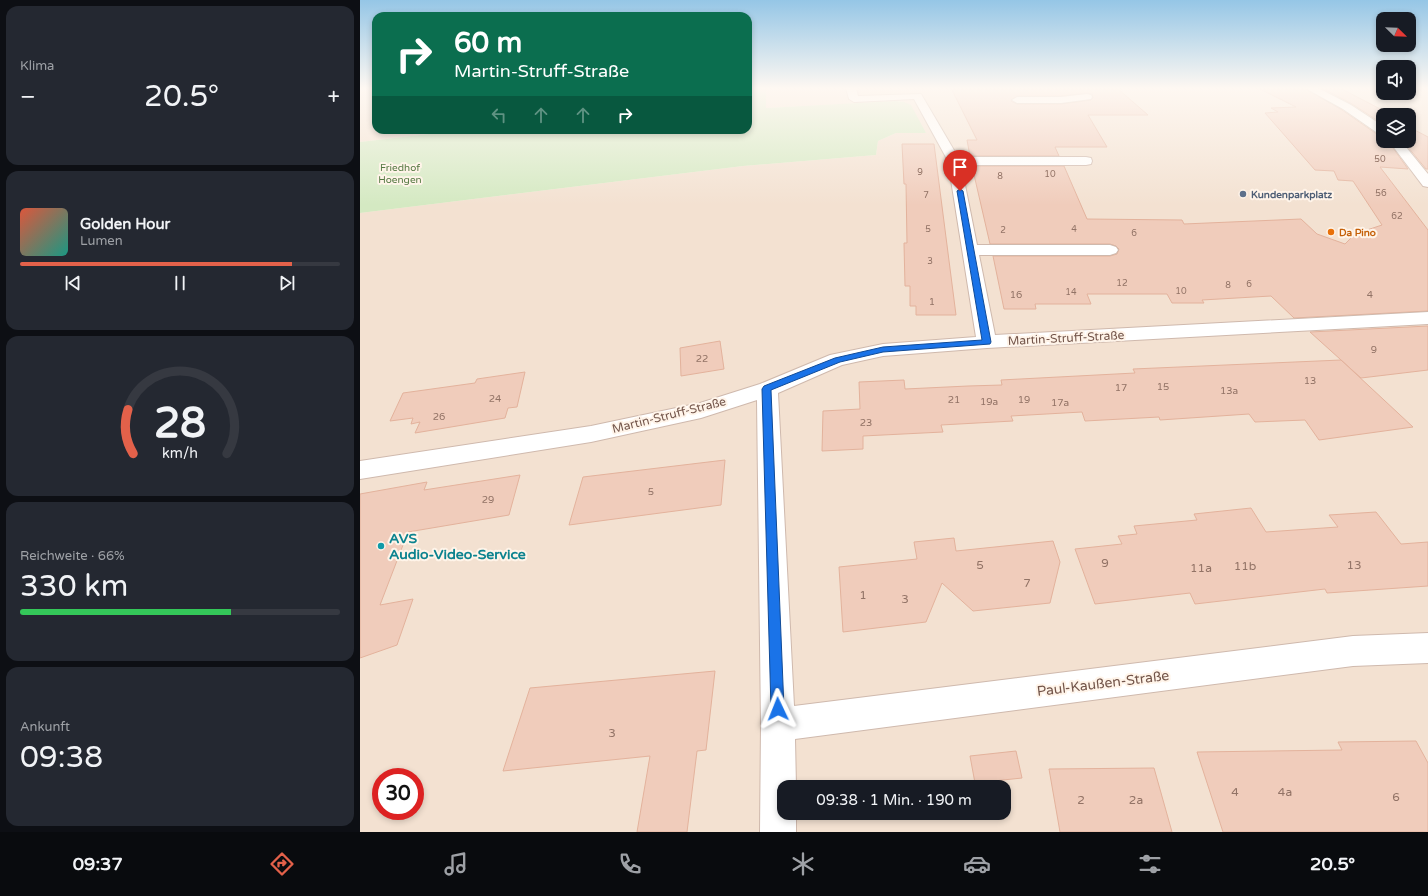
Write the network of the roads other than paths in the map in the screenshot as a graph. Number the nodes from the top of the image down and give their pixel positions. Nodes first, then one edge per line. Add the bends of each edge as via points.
1 (935, 127) edge
2 (1400, 148) edge
3 (954, 161) junction
4 (1086, 161) dead end
5 (1413, 164) junction
6 (1428, 165) edge
7 (1428, 183) edge
8 (971, 250) junction
9 (1110, 250) dead end
10 (1428, 318) edge
11 (987, 342) junction
12 (767, 389) junction
13 (360, 470) edge
14 (1428, 648) edge
15 (778, 725) junction
16 (778, 832) edge

1 - 3 street
2 - 5 street
3 - 4 street
3 - 8 street
5 - 6 street
5 - 7 street
8 - 9 street
8 - 11 street
10 - 11 street, Martin-Struff-Straße
11 - 12 street, Martin-Struff-Straße via 883,350 838,360
12 - 13 street, Martin-Struff-Straße via 701,410 591,434
12 - 15 street
14 - 15 street, Paul-Kaußen-Straße via 1354,651
15 - 16 street

